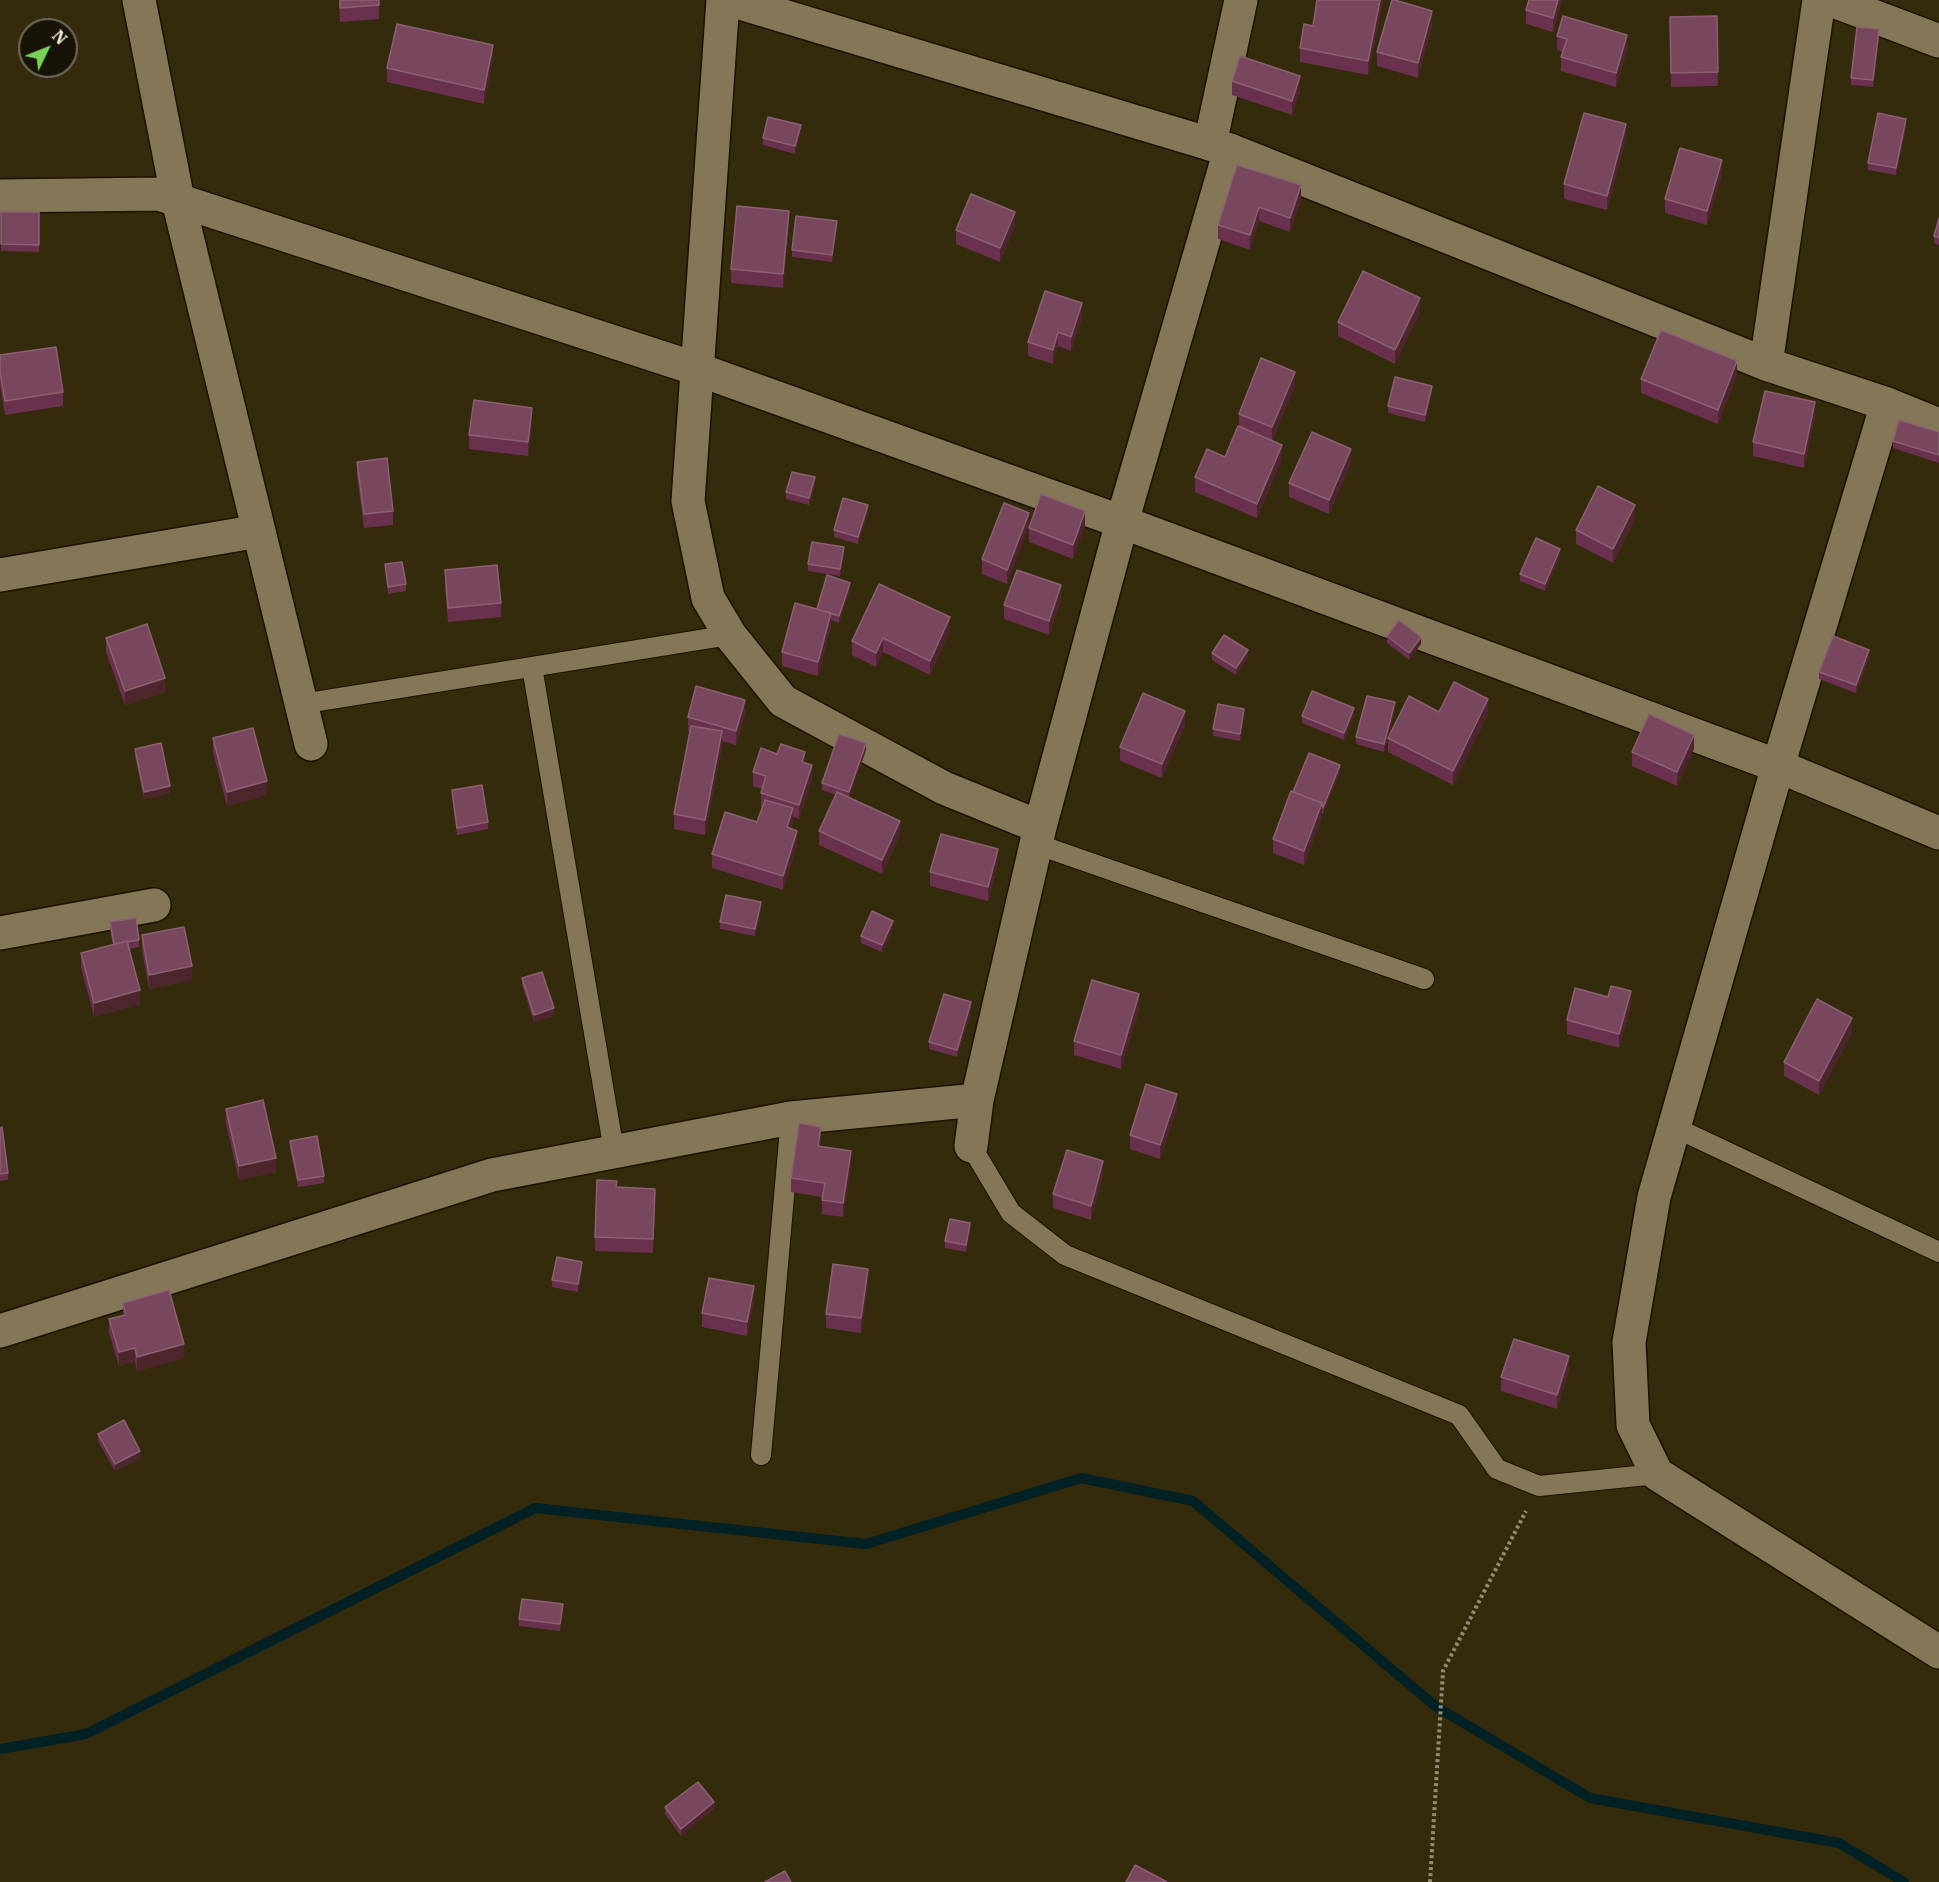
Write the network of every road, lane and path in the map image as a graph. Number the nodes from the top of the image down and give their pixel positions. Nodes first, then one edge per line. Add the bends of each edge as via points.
1 (139, 0) edge
2 (723, 0) edge
3 (730, 0) edge
4 (1240, 0) edge
5 (1819, 0) edge
6 (1831, 0) edge
7 (1939, 42) edge
8 (1220, 147) junction
9 (0, 196) edge
10 (178, 200) junction
11 (1766, 364) junction
12 (697, 369) junction
13 (1887, 404) junction
14 (1939, 425) edge
15 (1122, 522) junction
16 (259, 531) junction
17 (0, 575) edge
18 (730, 635) junction
19 (532, 667) junction
20 (301, 704) junction
21 (311, 744) dead end
22 (1778, 766) junction
23 (1939, 833) edge
24 (1038, 836) junction
25 (154, 905) dead end
26 (0, 933) edge
27 (1424, 979) dead end
28 (977, 1100) junction
29 (791, 1118) junction
30 (1674, 1127) junction
31 (971, 1146) joint
32 (614, 1151) junction
33 (1939, 1251) edge
34 (0, 1331) edge
35 (761, 1455) dead end
36 (1657, 1474) junction
37 (1539, 1486) junction
38 (1939, 1652) edge
39 (1430, 1882) edge

1 - 10 street
2 - 12 street
3 - 8 street
4 - 8 street
5 - 11 street
6 - 7 street
8 - 11 street
8 - 15 street
9 - 10 street via 159,194
10 - 12 street
10 - 16 street
11 - 13 street
12 - 15 street
12 - 18 street via 688,501 708,598
13 - 14 street
13 - 22 street
15 - 22 street
15 - 24 street
16 - 17 street
16 - 20 street
18 - 19 lane
18 - 24 street via 783,701
19 - 20 lane
19 - 32 lane
20 - 21 street
22 - 23 street
22 - 30 street
24 - 27 lane
24 - 28 street
25 - 26 street
28 - 29 street
28 - 31 street
29 - 32 street
29 - 35 lane
30 - 33 lane
30 - 36 street via 1654,1197 1629,1342 1633,1425
31 - 37 lane via 1011,1213 1065,1255 1459,1415 1497,1469
32 - 34 street via 492,1175
36 - 37 lane
36 - 38 street
37 - 39 path via 1443,1671

